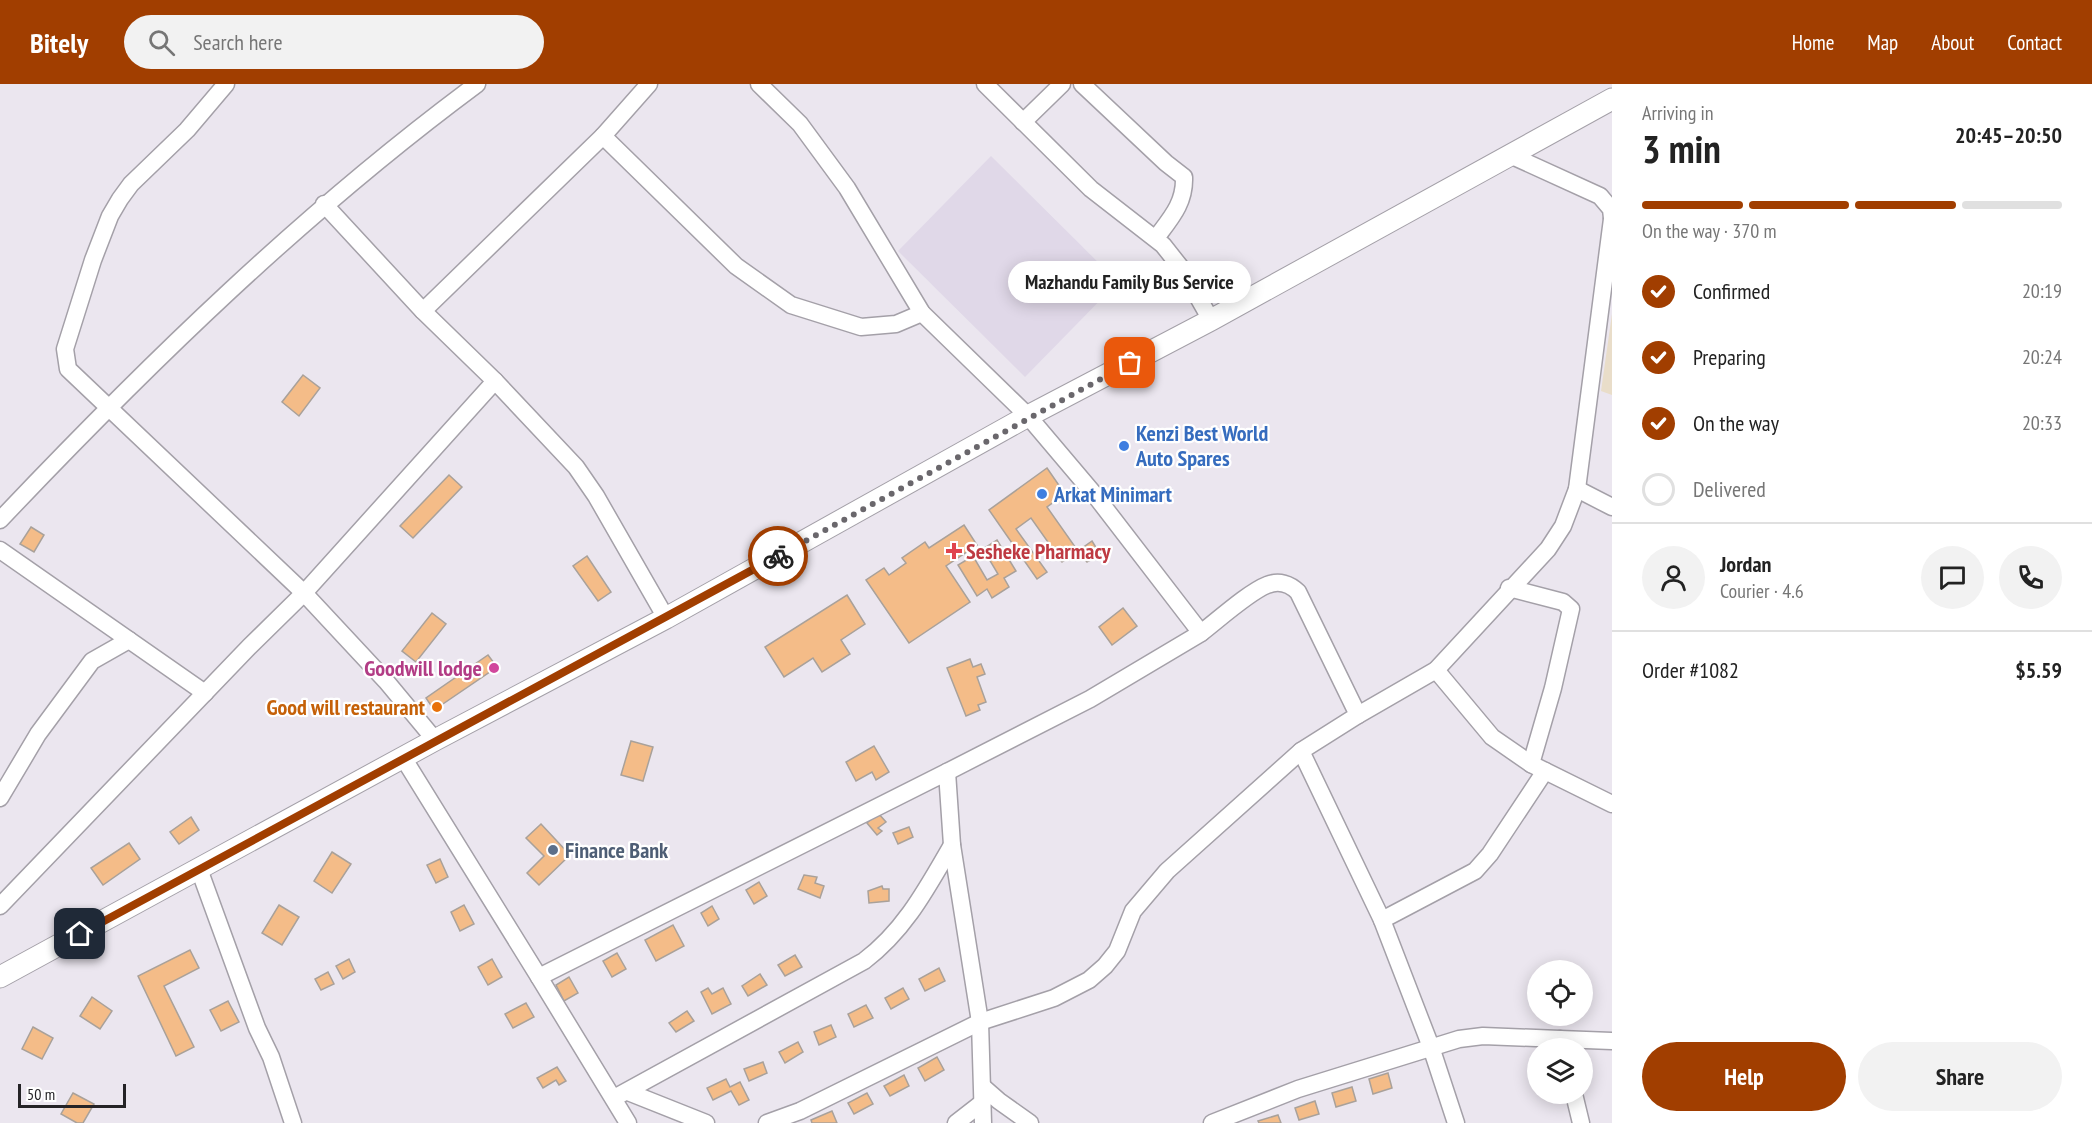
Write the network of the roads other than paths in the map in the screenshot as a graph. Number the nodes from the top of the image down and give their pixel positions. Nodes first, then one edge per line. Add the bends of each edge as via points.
1 (226, 84) edge
2 (477, 84) edge
3 (649, 84) edge
4 (759, 84) edge
5 (985, 84) edge
6 (1062, 84) edge
7 (1082, 84) edge
8 (1612, 99) edge
9 (1023, 123) junction
10 (603, 136) junction
11 (1509, 155) junction
12 (324, 204) junction
13 (1612, 219) edge
14 (1156, 238) junction
15 (423, 311) junction
16 (922, 313) junction
17 (1211, 320) junction
18 (495, 381) junction
19 (108, 406) junction
20 (1029, 416) junction
21 (1576, 489) junction
22 (1612, 507) edge
23 (0, 520) edge
24 (0, 550) edge
25 (1509, 588) junction
26 (304, 593) junction
27 (666, 618) junction
28 (1201, 633) junction
29 (129, 640) junction
30 (1436, 670) junction
31 (205, 693) junction
32 (1358, 715) junction
33 (435, 740) junction
34 (1301, 751) junction
35 (404, 759) junction
36 (1538, 768) junction
37 (947, 772) junction
38 (0, 798) edge
39 (1612, 804) edge
40 (952, 845) junction
41 (199, 869) junction
42 (0, 906) edge
43 (1382, 920) junction
44 (0, 977) edge
45 (539, 977) junction
46 (980, 1022) junction
47 (1527, 1041) edge
48 (1612, 1041) edge
49 (1593, 1042) edge
50 (1431, 1047) junction
51 (983, 1094) junction
52 (621, 1095) junction
53 (1576, 1104) edge
54 (290, 1120) edge
55 (628, 1123) edge
56 (706, 1123) edge
57 (767, 1123) edge
58 (956, 1123) edge
59 (982, 1123) edge
60 (1030, 1123) edge
61 (1212, 1123) edge
62 (1456, 1123) edge
63 (1581, 1123) edge

1 - 19 street via 187,130 131,184 110,216 93,260 65,359 72,375
2 - 12 street
3 - 10 street
4 - 16 street via 800,124 847,188
5 - 9 street
6 - 9 street
7 - 14 street via 1184,177 1185,194
8 - 11 main road
9 - 14 street via 1098,196
10 - 15 street
10 - 16 street via 736,266 791,306 861,327 896,324
11 - 13 street via 1600,196 1611,209
11 - 17 main road
12 - 15 street
12 - 19 street
13 - 21 street
14 - 17 street via 1182,269
15 - 18 street
16 - 20 street
17 - 20 main road
18 - 26 street
18 - 27 street via 576,467
19 - 23 street
19 - 26 street
20 - 27 main road
20 - 28 street
21 - 22 street
21 - 25 street via 1557,538
24 - 29 street
25 - 30 street
25 - 36 street via 1567,603 1571,609
26 - 31 street
26 - 33 street
27 - 33 main road
28 - 32 street via 1266,585 1292,586
28 - 37 street via 1090,699
29 - 31 street
29 - 38 street via 92,661 38,734
30 - 32 street
30 - 36 street via 1492,737
31 - 42 street
32 - 34 street
33 - 35 main road
34 - 43 street
34 - 46 street via 1167,871 1133,911 1123,941 1106,966 1068,992
35 - 41 main road
35 - 45 street
36 - 39 street
36 - 43 street via 1490,854 1475,871
37 - 40 street
37 - 45 street
40 - 46 street
40 - 52 street via 916,907 871,956
41 - 44 main road
41 - 54 street
43 - 50 street
45 - 52 street
46 - 51 street
46 - 57 street via 800,1111
47 - 50 street via 1483,1036
48 - 49 street
50 - 61 street via 1298,1089
50 - 62 street
51 - 58 street
51 - 59 street
51 - 60 street
52 - 55 street
52 - 56 street
53 - 63 street

